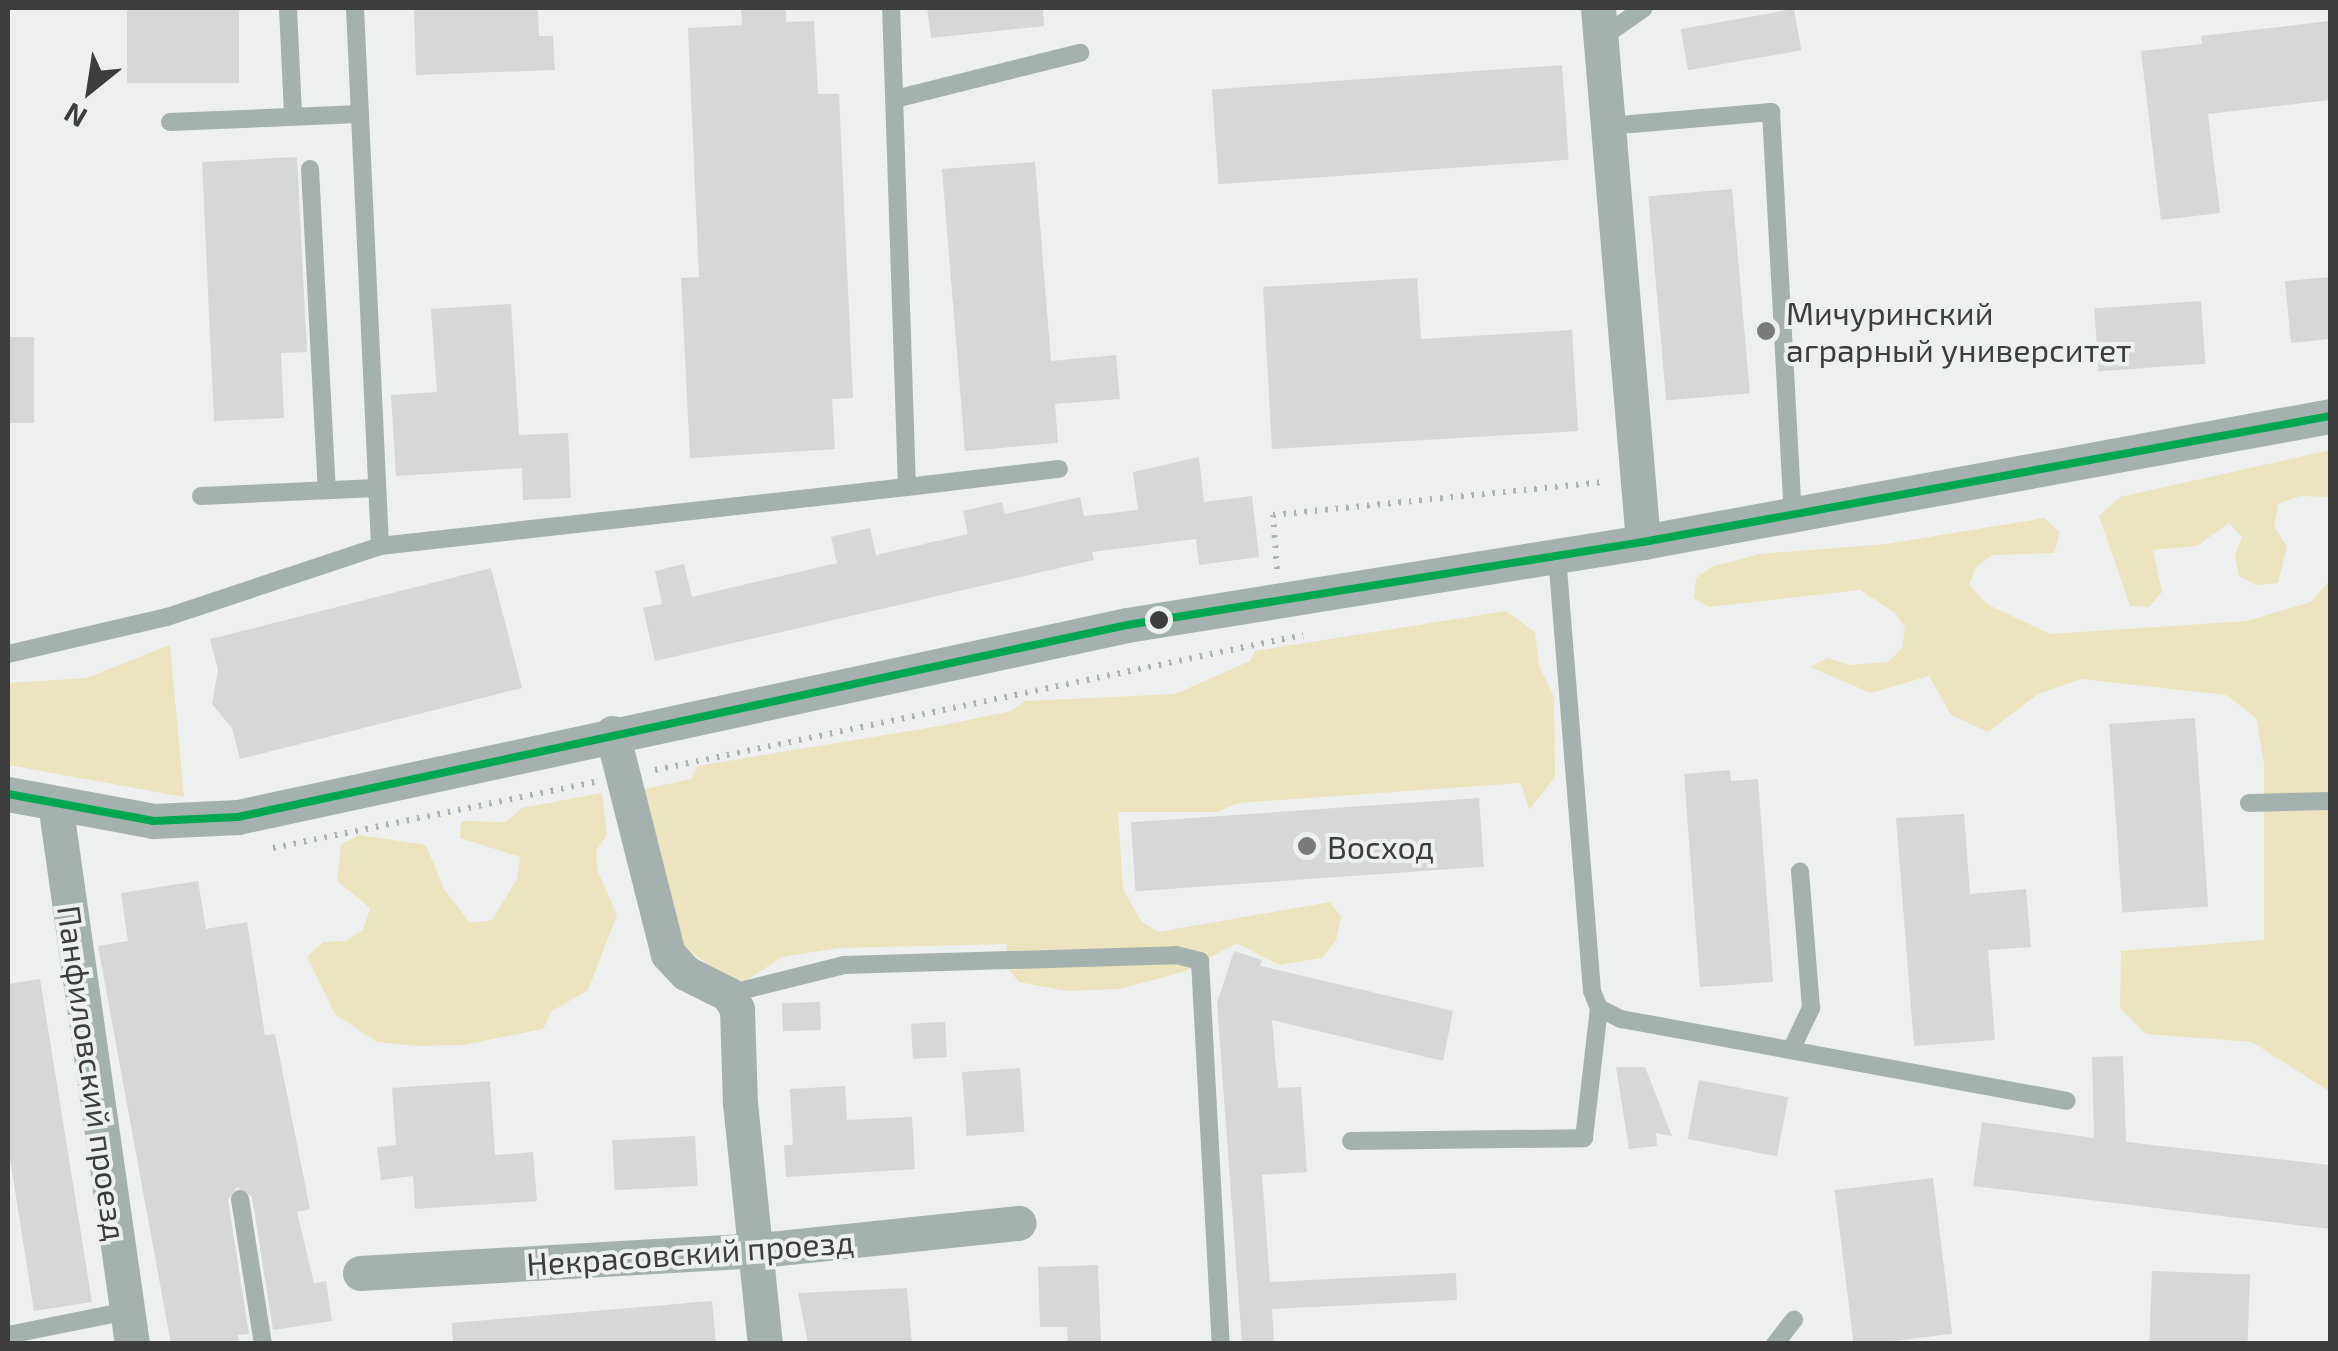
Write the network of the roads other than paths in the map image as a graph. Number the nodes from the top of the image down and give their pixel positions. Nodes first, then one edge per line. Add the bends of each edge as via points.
1 (288, 8) edge
2 (356, 8) edge
3 (891, 8) edge
4 (1644, 8) edge
5 (1600, 23) edge
6 (1080, 54) dead end
7 (895, 99) junction
8 (360, 114) junction
9 (293, 116) junction
10 (170, 122) dead end
11 (1608, 126) junction
12 (310, 169) dead end
13 (2330, 416) edge
14 (1058, 469) dead end
15 (906, 486) junction
16 (376, 488) junction
17 (327, 490) junction
18 (201, 496) dead end
19 (1793, 515) junction
20 (1643, 542) junction
21 (380, 546) junction
22 (1558, 556) junction
23 (8, 654) edge
24 (612, 733) junction
25 (8, 794) edge
26 (2330, 801) edge
27 (2248, 802) dead end
28 (55, 804) junction
29 (1800, 871) dead end
30 (728, 994) junction
31 (1599, 1008) junction
32 (1791, 1050) junction
33 (2067, 1101) dead end
34 (1352, 1142) dead end
35 (240, 1198) dead end
36 (1019, 1224) dead end
37 (760, 1250) junction
38 (360, 1273) dead end
39 (1794, 1320) dead end
40 (129, 1327) edge
41 (8, 1335) edge
42 (263, 1344) edge
43 (765, 1344) edge
44 (1221, 1344) edge
45 (1775, 1344) edge

1 - 9 lane
2 - 8 lane
3 - 7 lane
4 - 5 lane
5 - 11 street
6 - 7 lane
7 - 15 lane
8 - 9 lane
8 - 16 lane
9 - 10 lane
11 - 19 lane via 1770,112
11 - 20 street
12 - 17 lane
13 - 19 street
14 - 15 lane
15 - 21 lane
16 - 17 lane
16 - 21 lane
17 - 18 lane
19 - 20 street
20 - 22 street
21 - 23 lane via 167,617
22 - 24 street via 1127,625
22 - 31 lane via 1592,991
24 - 28 street via 238,817 153,822
24 - 30 street via 668,954 686,973
25 - 28 street
26 - 27 lane
28 - 40 street, Панфиловский проезд
29 - 32 lane via 1811,1008
30 - 37 street via 741,1030 740,1102
30 - 44 lane via 844,966 1176,954 1200,961
31 - 32 lane via 1621,1019
31 - 34 lane via 1584,1138
32 - 33 lane
35 - 42 lane
36 - 37 street, Некрасовский проезд
37 - 38 street, Некрасовский проезд
37 - 43 street
39 - 45 lane
40 - 41 lane

